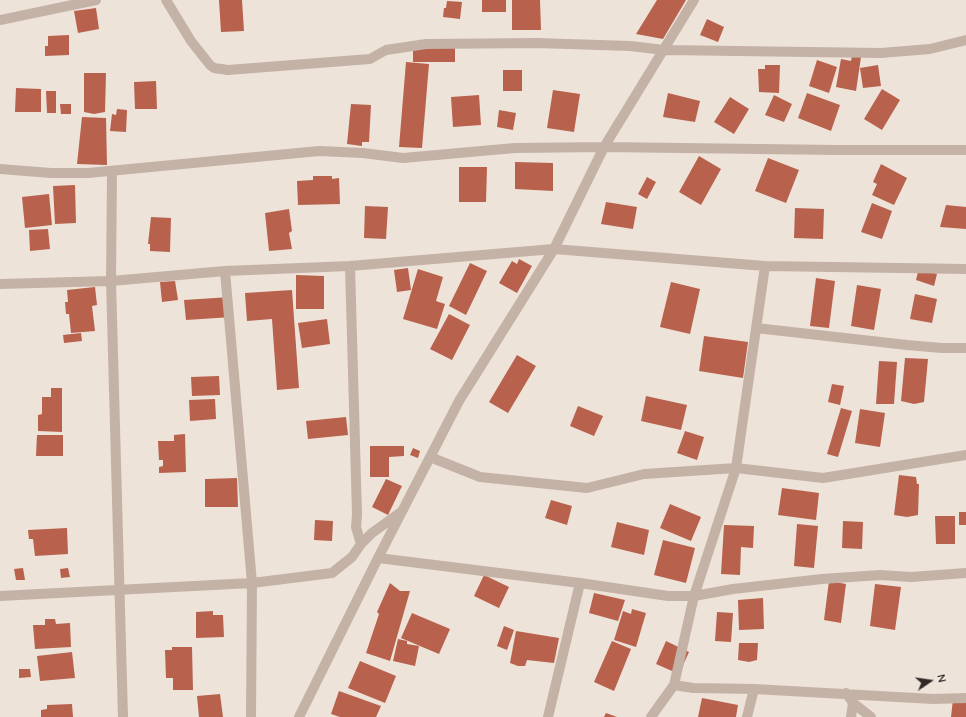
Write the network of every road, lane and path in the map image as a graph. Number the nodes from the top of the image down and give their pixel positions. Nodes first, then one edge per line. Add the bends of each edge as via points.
1 (96, 0) edge
2 (166, 0) edge
3 (694, 0) edge
4 (0, 20) edge
5 (966, 40) edge
6 (664, 50) junction
7 (604, 147) junction
8 (966, 150) edge
9 (0, 169) edge
10 (112, 172) junction
11 (554, 249) junction
12 (350, 266) junction
13 (765, 266) junction
14 (966, 269) edge
15 (225, 271) junction
16 (111, 281) junction
17 (0, 284) edge
18 (756, 328) junction
19 (966, 348) edge
20 (966, 455) edge
21 (430, 457) junction
22 (736, 468) junction
23 (402, 511) junction
24 (361, 544) junction
25 (378, 558) junction
26 (966, 573) edge
27 (252, 583) junction
28 (580, 583) junction
29 (119, 591) junction
30 (0, 596) edge
31 (694, 596) junction
32 (674, 685) junction
33 (754, 689) junction
34 (846, 693) junction
35 (966, 698) edge
36 (853, 703) junction
37 (123, 717) edge
38 (251, 717) edge
39 (299, 717) edge
40 (548, 717) edge
41 (652, 717) edge
42 (747, 717) edge
43 (851, 717) edge
44 (871, 717) edge

1 - 4 street
2 - 6 street via 191,41 210,65 228,70 370,59 386,50 426,44 537,43 630,46
3 - 6 street
5 - 6 street via 930,48 881,53
6 - 7 street
7 - 8 street
7 - 10 street via 515,148 403,158 363,152 319,151
7 - 11 street
9 - 10 street via 51,173
10 - 16 street
11 - 12 street
11 - 13 street
11 - 21 street via 459,401
12 - 15 street
12 - 24 street via 358,515 356,527
13 - 14 street
13 - 18 street
15 - 16 street
15 - 27 street
16 - 17 street
16 - 29 street
18 - 19 street via 907,345
18 - 22 street
20 - 22 street via 823,478
21 - 22 street via 480,477 587,488 644,474
21 - 23 street
22 - 31 street
23 - 24 street
23 - 25 street
24 - 27 street via 352,557 332,573
25 - 28 street
25 - 39 street
26 - 31 street via 822,579
27 - 29 street
27 - 38 street
28 - 31 street via 668,596
28 - 40 street
29 - 30 street
29 - 37 street
31 - 32 street
32 - 33 street via 693,688
32 - 41 street
33 - 34 street
33 - 42 street
34 - 35 street
34 - 36 street
36 - 43 street
36 - 44 street

